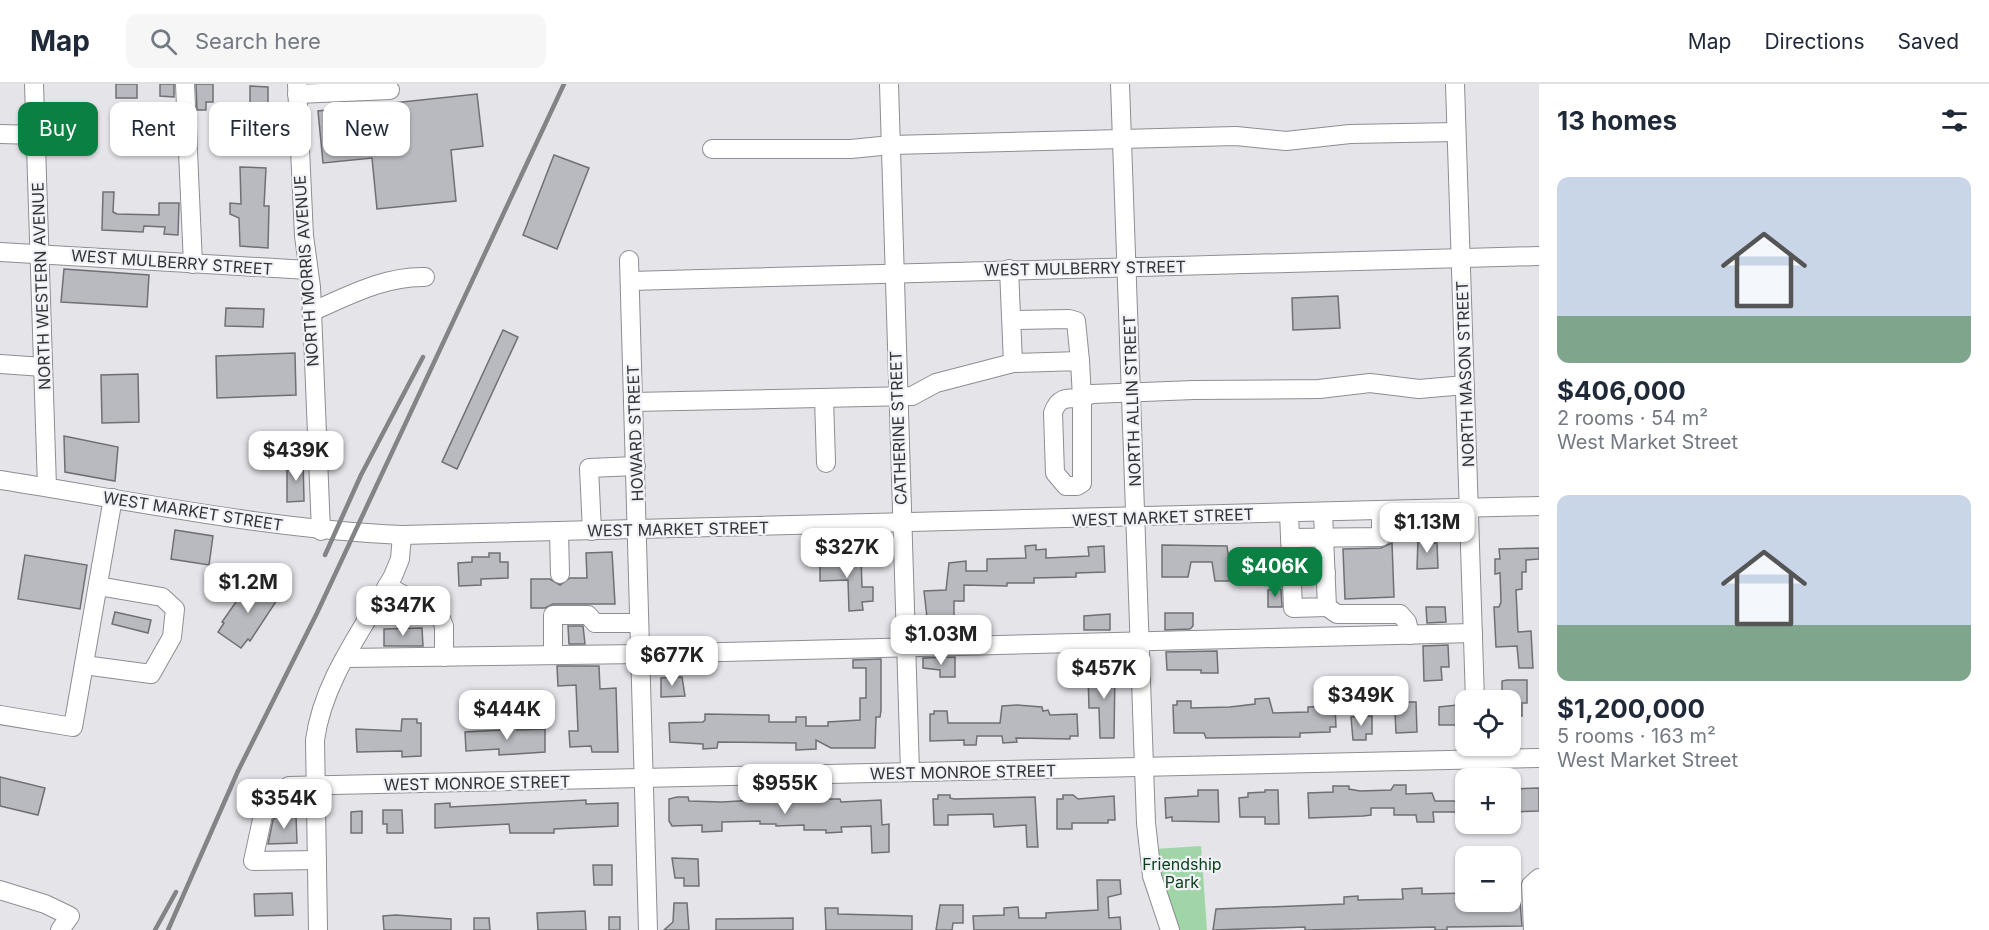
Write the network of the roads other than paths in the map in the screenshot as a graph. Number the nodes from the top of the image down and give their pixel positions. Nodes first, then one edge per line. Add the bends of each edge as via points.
1 (34, 84) edge
2 (185, 84) edge
3 (889, 84) edge
4 (1120, 84) edge
5 (1455, 84) edge
6 (297, 89) edge
7 (390, 90) dead end
8 (35, 102) edge
9 (1456, 132) junction
10 (0, 134) edge
11 (18, 134) edge
12 (1122, 141) junction
13 (891, 145) junction
14 (712, 149) dead end
15 (37, 156) edge
16 (0, 252) edge
17 (39, 254) junction
18 (1539, 256) edge
19 (1461, 258) junction
20 (629, 260) dead end
21 (193, 264) junction
22 (1127, 267) junction
23 (1009, 269) junction
24 (308, 270) junction
25 (894, 273) junction
26 (425, 277) dead end
27 (630, 281) junction
28 (311, 312) junction
29 (1012, 320) junction
30 (1080, 361) junction
31 (1013, 363) junction
32 (0, 364) edge
33 (43, 367) junction
34 (1465, 385) junction
35 (1132, 392) junction
36 (897, 396) junction
37 (824, 398) junction
38 (1082, 398) junction
39 (633, 402) junction
40 (826, 463) dead end
41 (636, 465) junction
42 (0, 480) edge
43 (47, 487) junction
44 (113, 498) junction
45 (1539, 506) edge
46 (1469, 508) junction
47 (1381, 511) junction
48 (1289, 513) junction
49 (1323, 513) junction
50 (1136, 518) junction
51 (900, 524) junction
52 (638, 530) junction
53 (321, 531) junction
54 (592, 531) junction
55 (559, 532) junction
56 (402, 535) junction
57 (1290, 538) junction
58 (1324, 538) junction
59 (1326, 573) junction
60 (560, 574) dead end
61 (1292, 575) junction
62 (98, 586) junction
63 (387, 586) junction
64 (1327, 607) junction
65 (639, 623) junction
66 (1473, 633) junction
67 (1410, 634) junction
68 (1141, 641) junction
69 (905, 647) junction
70 (640, 654) junction
71 (553, 655) junction
72 (444, 657) junction
73 (346, 658) junction
74 (84, 665) junction
75 (1474, 690) edge
76 (0, 715) edge
77 (1455, 754) edge
78 (1514, 756) edge
79 (1539, 758) edge
80 (1144, 769) junction
81 (910, 772) junction
82 (645, 780) junction
83 (315, 786) junction
84 (317, 860) junction
85 (1539, 878) edge
86 (0, 890) edge
87 (60, 930) edge
88 (318, 930) edge
89 (648, 930) edge
90 (1170, 930) edge
91 (1533, 930) edge

1 - 8 street, NORTH WESTERN AVENUE
2 - 21 street
3 - 13 street, CATHERINE STREET
4 - 12 street, NORTH ALLIN STREET
5 - 9 street, NORTH MASON STREET
6 - 7 street
6 - 24 street, NORTH MORRIS AVENUE
9 - 12 street via 1350,134 1286,141 1236,136
9 - 19 street, NORTH MASON STREET
10 - 11 street
12 - 13 street
12 - 22 street, NORTH ALLIN STREET
13 - 14 street via 851,149
13 - 25 street, CATHERINE STREET
15 - 17 street, NORTH WESTERN AVENUE
16 - 17 street, WEST MULBERRY STREET
17 - 21 street, WEST MULBERRY STREET
17 - 33 street, NORTH WESTERN AVENUE
18 - 19 street, WEST MULBERRY STREET
19 - 22 street, WEST MULBERRY STREET
19 - 34 street, NORTH MASON STREET
20 - 27 street, HOWARD STREET
21 - 24 street, WEST MULBERRY STREET
22 - 23 street, WEST MULBERRY STREET
22 - 35 street, NORTH ALLIN STREET
23 - 25 street, WEST MULBERRY STREET
23 - 29 street
24 - 28 street, NORTH MORRIS AVENUE
25 - 27 street, WEST MULBERRY STREET
25 - 36 street, CATHERINE STREET
26 - 28 street via 404,276 375,284
27 - 39 street, HOWARD STREET
28 - 53 street, NORTH MORRIS AVENUE
29 - 30 street via 1076,321
29 - 31 street
30 - 31 street
30 - 38 street
31 - 36 street via 936,383 912,396
32 - 33 street
33 - 43 street, NORTH WESTERN AVENUE
34 - 35 street via 1419,389 1370,383 1319,389
34 - 46 street, NORTH MASON STREET
35 - 38 street
35 - 50 street, NORTH ALLIN STREET
36 - 37 street
36 - 51 street, CATHERINE STREET
37 - 39 street
37 - 40 street
38 - 38 street via 1082,483 1066,486 1055,473 1053,413 1063,399
39 - 41 street, HOWARD STREET
41 - 52 street, HOWARD STREET
41 - 54 street via 589,468
42 - 43 street, WEST MARKET STREET
43 - 44 street, WEST MARKET STREET
44 - 53 street, WEST MARKET STREET
44 - 62 street
45 - 46 street, WEST MARKET STREET
46 - 47 street, WEST MARKET STREET
46 - 66 street, NORTH MASON STREET
47 - 49 street, WEST MARKET STREET
47 - 58 street via 1381,537
48 - 49 street, WEST MARKET STREET
48 - 50 street, WEST MARKET STREET
48 - 57 street
49 - 58 street
50 - 51 street, WEST MARKET STREET
50 - 68 street, NORTH ALLIN STREET
51 - 52 street, WEST MARKET STREET
51 - 69 street, CATHERINE STREET
52 - 54 street, WEST MARKET STREET
52 - 65 street, HOWARD STREET
53 - 56 street, WEST MARKET STREET
54 - 55 street, WEST MARKET STREET
55 - 56 street, WEST MARKET STREET
55 - 60 street
56 - 63 street via 400,559
57 - 58 street
57 - 61 street
58 - 59 street
59 - 61 street
59 - 64 street
61 - 64 street via 1293,608
62 - 74 street
62 - 74 street via 162,597 176,609 172,637 151,674
63 - 72 street via 440,614
63 - 73 street
64 - 67 street via 1337,614 1400,614
65 - 70 street, HOWARD STREET
65 - 71 street via 595,623 588,615 552,615
66 - 67 street
66 - 75 street, NORTH MASON STREET
67 - 68 street
68 - 69 street
68 - 80 street, NORTH ALLIN STREET
69 - 70 street
69 - 81 street, CATHERINE STREET
70 - 71 street
70 - 82 street, HOWARD STREET
71 - 72 street
72 - 73 street
73 - 83 street via 318,720
74 - 76 street via 73,727
77 - 80 street, WEST MONROE STREET
78 - 79 street, WEST MONROE STREET
80 - 81 street, WEST MONROE STREET
80 - 90 street, NORTH ALLIN STREET via 1148,856
81 - 82 street, WEST MONROE STREET
82 - 83 street, WEST MONROE STREET
82 - 89 street, HOWARD STREET
83 - 84 street
83 - 84 street, WEST MONROE STREET via 289,786 263,815 253,861
84 - 88 street
85 - 91 street via 1531,885
86 - 87 street via 70,916

